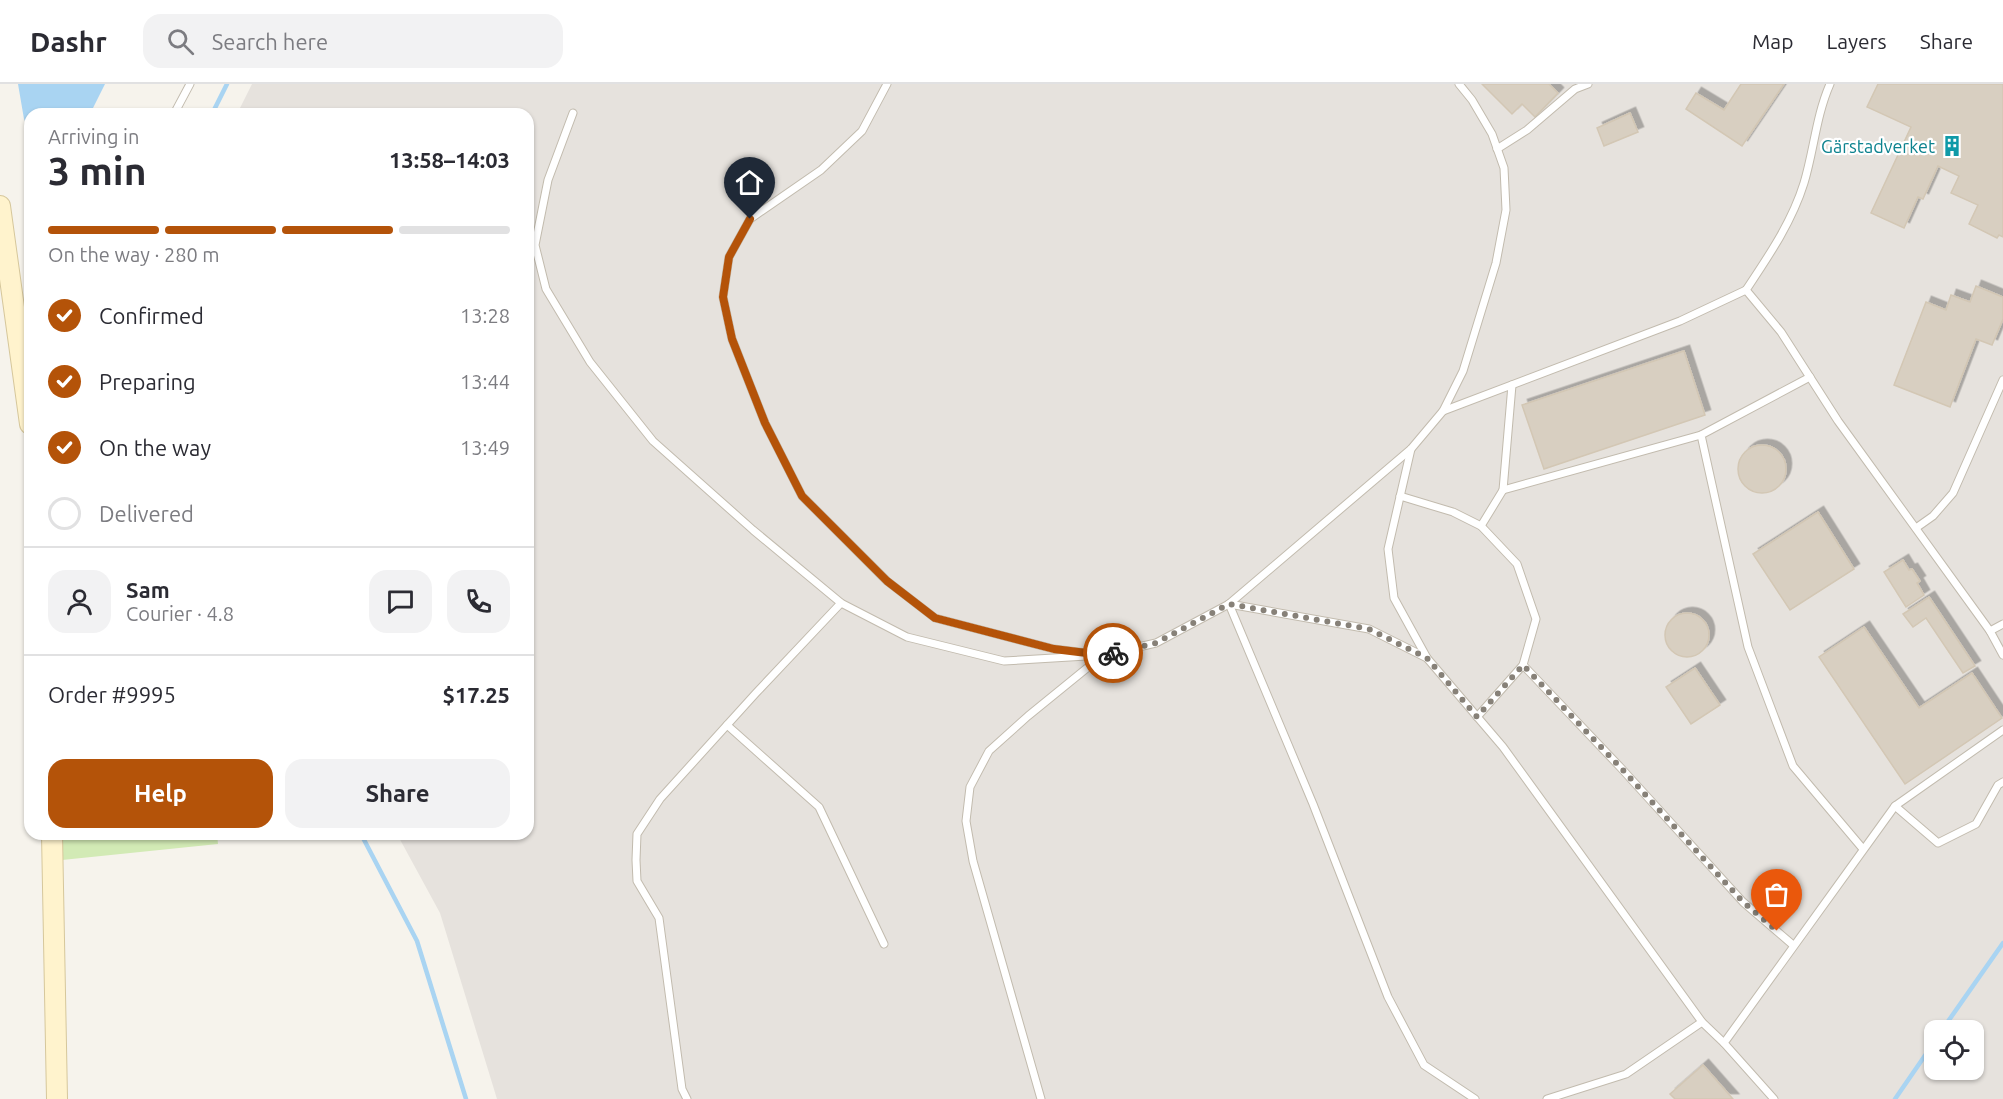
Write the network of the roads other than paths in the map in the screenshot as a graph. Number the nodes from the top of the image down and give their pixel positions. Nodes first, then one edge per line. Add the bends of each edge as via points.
1 (190, 84) edge
2 (886, 84) edge
3 (1459, 84) edge
4 (1588, 84) edge
5 (1830, 84) edge
6 (177, 108) edge
7 (573, 113) dead end
8 (1497, 149) junction
9 (0, 206) edge
10 (1746, 290) junction
11 (1810, 377) junction
12 (24, 380) edge
13 (2003, 380) edge
14 (1512, 385) junction
15 (1443, 411) junction
16 (1701, 435) junction
17 (1411, 449) junction
18 (1503, 490) junction
19 (1400, 496) junction
20 (1481, 526) junction
21 (1916, 528) junction
22 (842, 603) junction
23 (1229, 604) junction
24 (2003, 624) edge
25 (1990, 631) junction
26 (2002, 652) edge
27 (1103, 655) junction
28 (1427, 658) junction
29 (1523, 665) junction
30 (1477, 717) junction
31 (727, 725) junction
32 (2003, 730) edge
33 (2003, 782) edge
34 (1894, 806) junction
35 (52, 840) edge
36 (1863, 849) junction
37 (884, 944) dead end
38 (1793, 945) junction
39 (1702, 1022) junction
40 (1724, 1043) junction
41 (57, 1099) edge
42 (687, 1099) edge
43 (1041, 1099) edge
44 (1474, 1099) edge
45 (1547, 1099) edge
46 (1774, 1099) edge

1 - 6 lane
2 - 27 lane via 862,131 821,170 750,219 729,257 723,297 732,339 765,423 802,496 887,581 935,618 1054,649
3 - 8 lane via 1492,134
4 - 8 lane via 1575,89 1527,130
5 - 10 lane via 1822,102 1804,184 1766,261
7 - 22 lane via 548,180 535,245 546,289 590,362 653,441
8 - 15 lane via 1504,168 1506,210 1496,263 1463,371
9 - 12 street
10 - 11 lane via 1781,332
10 - 14 lane via 1680,321
11 - 16 lane
11 - 21 lane
13 - 21 lane via 1953,493 1934,516
14 - 15 lane
14 - 18 lane
15 - 17 lane
16 - 18 lane
16 - 36 lane via 1748,647 1793,766
17 - 19 lane
17 - 23 lane
18 - 20 lane
19 - 20 lane via 1453,512
19 - 28 lane via 1388,549 1394,598
20 - 29 lane via 1517,564 1536,619
21 - 25 lane
22 - 27 lane via 907,637 1004,661
22 - 31 lane
23 - 27 lane via 1156,643
23 - 28 lane via 1369,629
23 - 44 lane via 1388,997 1424,1065
24 - 25 lane
25 - 26 lane
27 - 43 lane via 989,751 970,787 966,821 973,861
28 - 30 lane
29 - 30 lane
29 - 38 lane via 1743,902
30 - 39 lane via 1503,747
31 - 37 lane via 819,807
31 - 42 lane via 660,799 637,834 637,881 659,918 682,1089
32 - 34 lane
33 - 34 lane via 1976,824 1938,843
34 - 36 lane
35 - 41 street
36 - 38 lane
38 - 40 lane
39 - 40 lane
39 - 45 lane via 1626,1074
40 - 46 lane

